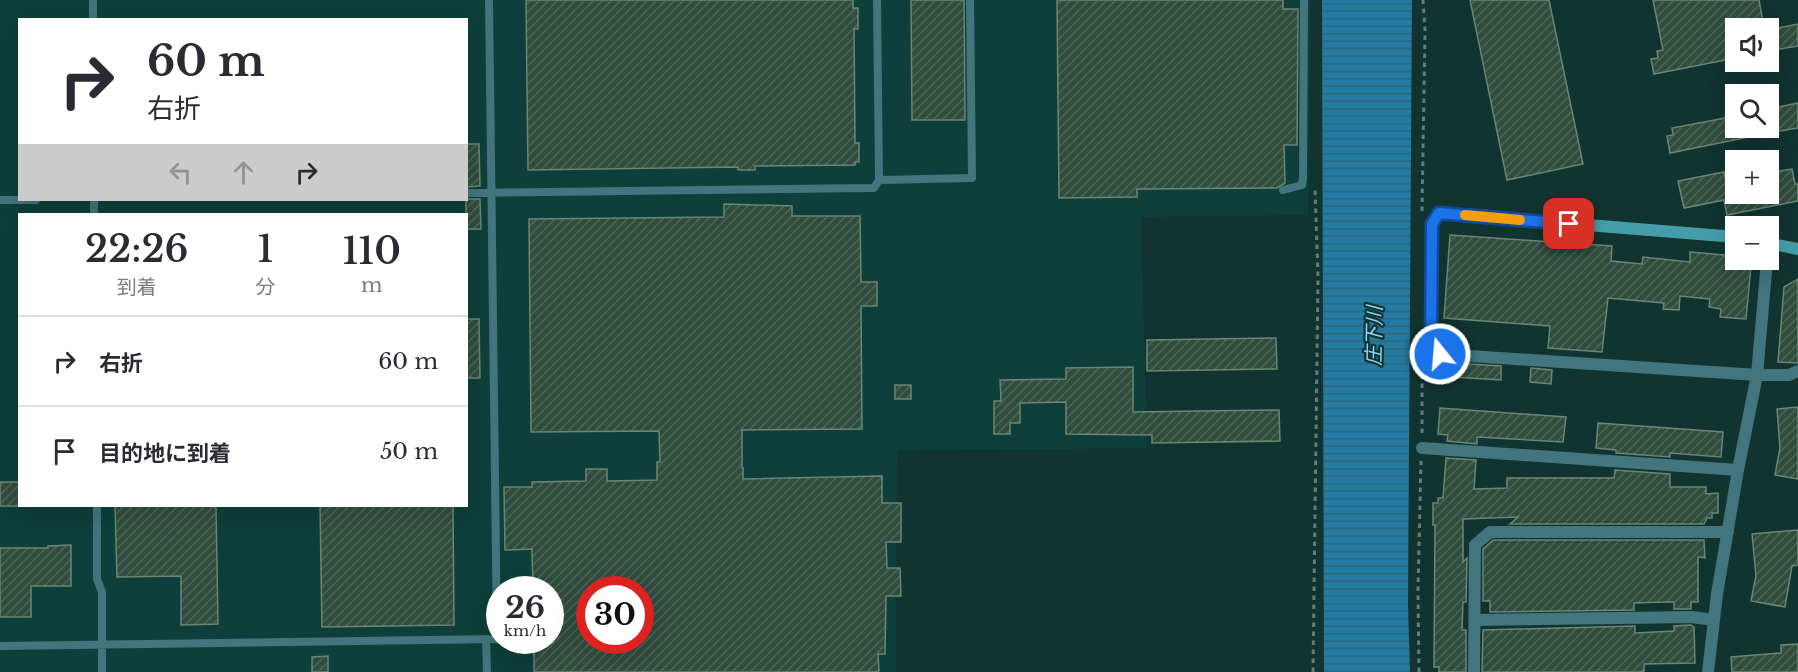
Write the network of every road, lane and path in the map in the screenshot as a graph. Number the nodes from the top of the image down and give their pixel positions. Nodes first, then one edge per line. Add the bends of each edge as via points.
1 (93, 0) edge
2 (489, 0) edge
3 (877, 0) edge
4 (970, 0) edge
5 (1304, 0) edge
6 (93, 18) edge
7 (879, 180) junction
8 (1315, 181) dead end
9 (1283, 190) dead end
10 (468, 193) edge
11 (492, 193) junction
12 (0, 200) edge
13 (18, 200) edge
14 (1725, 236) edge
15 (1779, 245) edge
16 (1798, 249) edge
17 (1766, 270) edge
18 (1798, 371) edge
19 (1757, 375) junction
20 (1422, 448) dead end
21 (1738, 470) junction
22 (97, 507) edge
23 (1728, 532) junction
24 (497, 576) edge
25 (1475, 620) junction
26 (1713, 620) junction
27 (486, 639) edge
28 (102, 645) junction
29 (0, 646) edge
30 (486, 654) edge
31 (102, 672) edge
32 (487, 672) edge
33 (1313, 672) edge
34 (1474, 672) edge
35 (1708, 672) edge

1 - 6 lane
2 - 11 lane
3 - 7 lane
4 - 7 lane via 972,178
5 - 9 lane via 1303,178 1302,185
7 - 11 lane via 874,188
8 - 33 path via 1318,278
10 - 11 lane
11 - 24 lane
12 - 13 lane
14 - 19 street via 1439,213 1432,224 1431,345 1440,354
15 - 16 street
17 - 19 street
18 - 19 street via 1789,375
19 - 21 street
20 - 21 street
21 - 23 street
22 - 28 lane
23 - 25 street via 1490,532 1475,545
23 - 26 street
25 - 26 street
25 - 34 street
26 - 35 street
27 - 28 lane
28 - 29 lane
28 - 31 lane
30 - 32 lane

